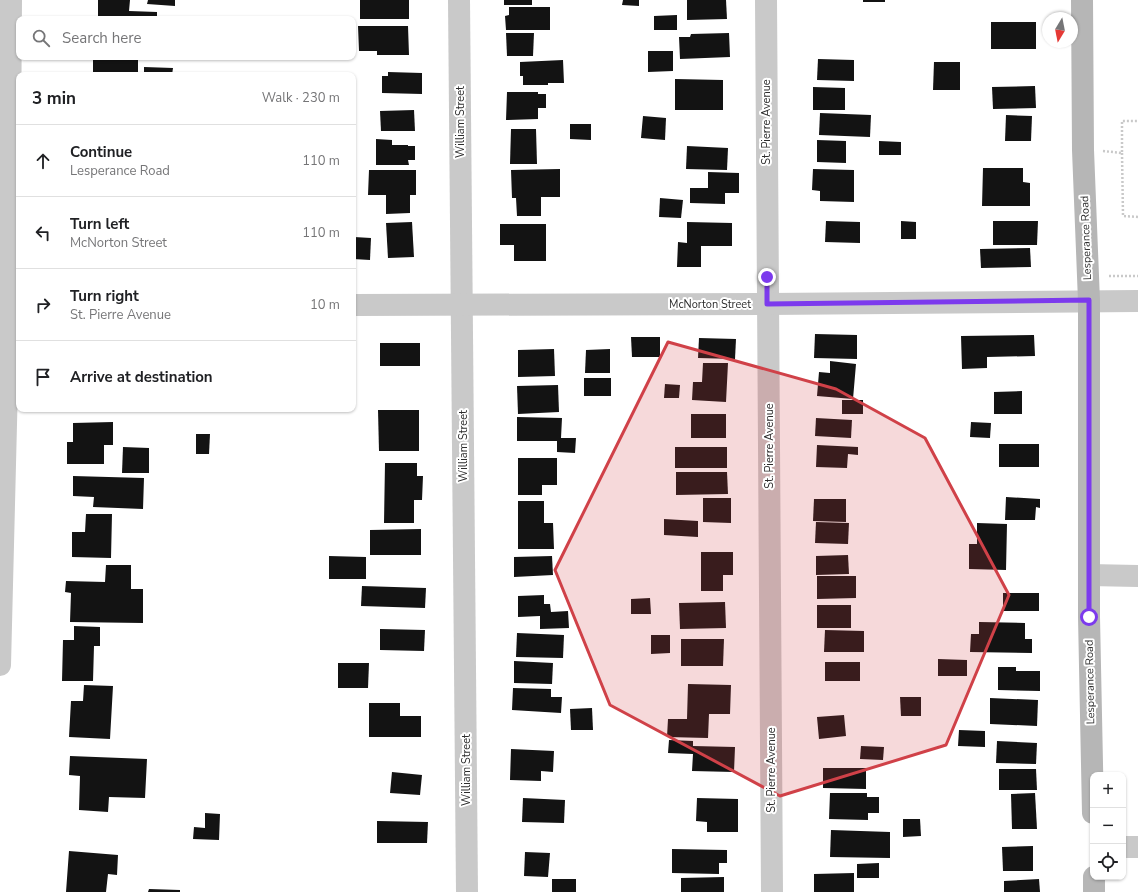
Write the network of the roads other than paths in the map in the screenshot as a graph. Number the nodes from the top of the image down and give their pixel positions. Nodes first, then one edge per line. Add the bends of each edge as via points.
1 (11, 0) edge
2 (459, 0) edge
3 (766, 0) edge
4 (1082, 0) edge
5 (1089, 300) junction
6 (1138, 301) edge
7 (14, 304) edge
8 (767, 304) junction
9 (356, 305) edge
10 (462, 305) junction
11 (1089, 575) junction
12 (1138, 576) edge
13 (0, 665) edge
14 (1093, 808) edge
15 (1138, 847) edge
16 (1126, 848) edge
17 (1094, 880) edge
18 (467, 892) edge
19 (772, 892) edge
20 (1094, 892) edge

1 - 7 street
2 - 10 street, William Street
3 - 8 street, St. Pierre Avenue
4 - 5 main road, Lesperance Road via 1083,150
5 - 6 street, McNorton Street
5 - 8 street, McNorton Street
5 - 11 main road, Lesperance Road
7 - 13 street
8 - 10 street, McNorton Street
8 - 19 street, St. Pierre Avenue
9 - 10 street, McNorton Street
10 - 18 street, William Street
11 - 12 street
11 - 14 main road, Lesperance Road
15 - 16 street
17 - 20 main road

